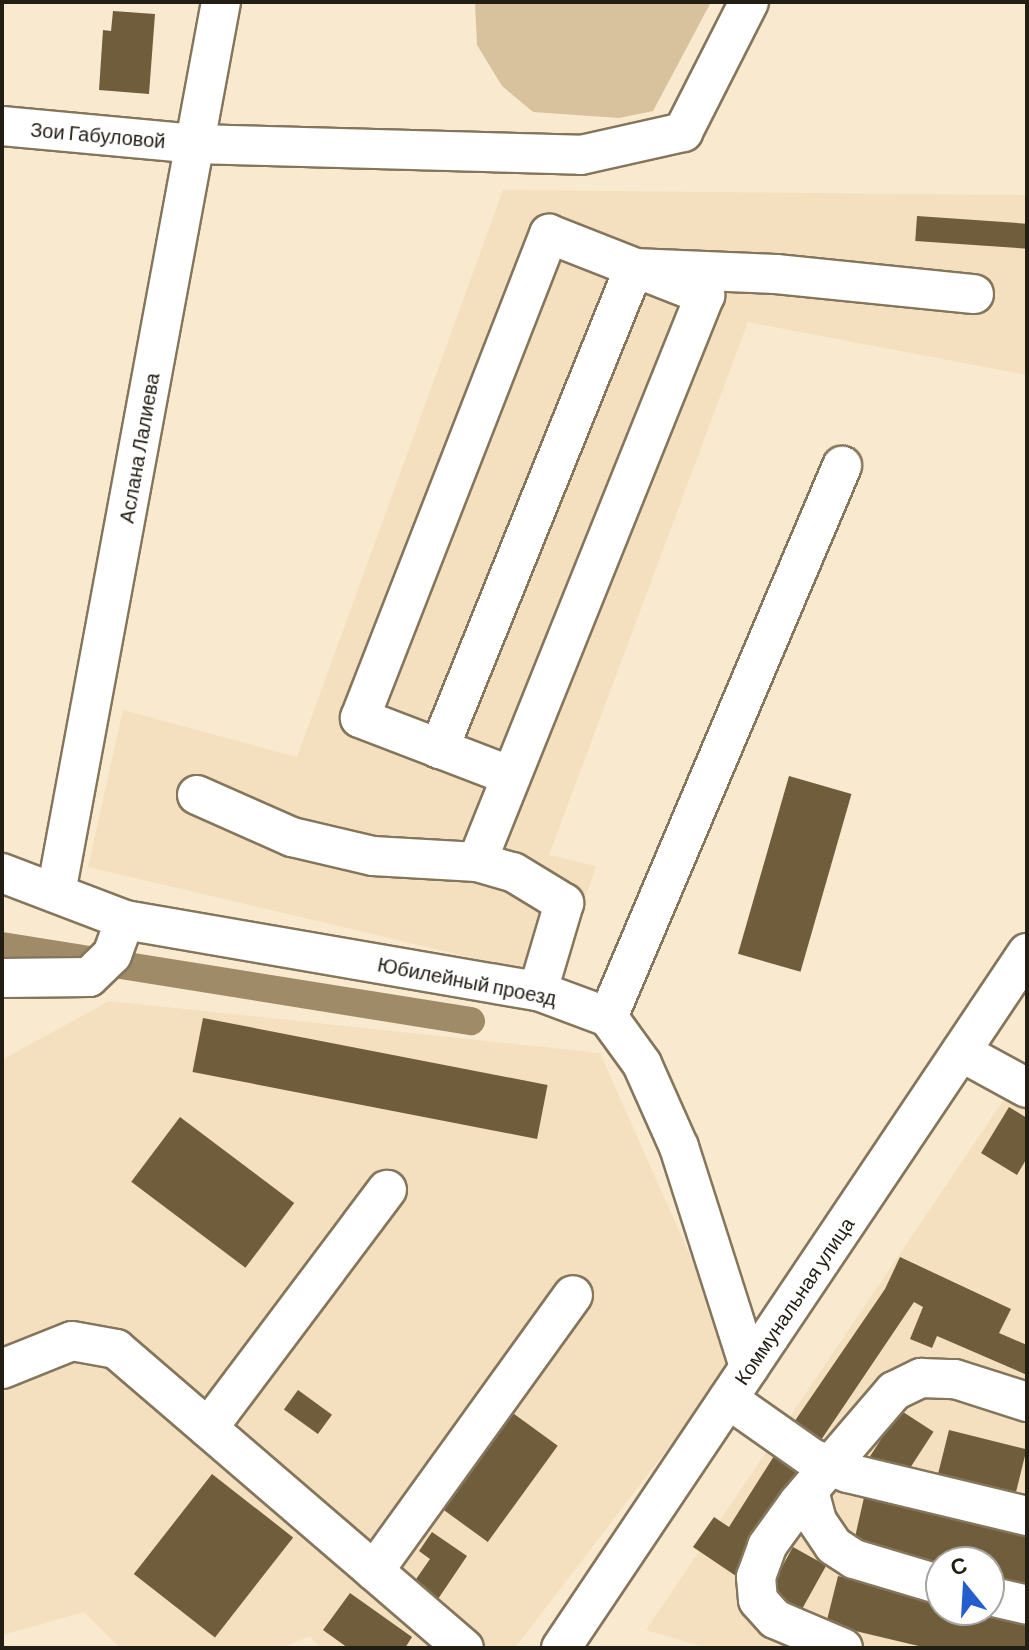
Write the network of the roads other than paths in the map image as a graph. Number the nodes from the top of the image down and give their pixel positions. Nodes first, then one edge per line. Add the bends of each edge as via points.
1 (221, 2) edge
2 (749, 2) edge
3 (2, 126) edge
4 (195, 144) junction
5 (634, 268) junction
6 (974, 294) dead end
7 (842, 466) dead end
8 (439, 749) junction
9 (511, 776) junction
10 (197, 795) dead end
11 (477, 862) junction
12 (2, 873) edge
13 (56, 893) junction
14 (125, 920) junction
15 (1027, 953) edge
16 (2, 978) edge
17 (538, 991) junction
18 (608, 1017) junction
19 (961, 1052) junction
20 (1027, 1088) edge
21 (387, 1190) dead end
22 (573, 1295) dead end
23 (749, 1367) junction
24 (2, 1369) edge
25 (728, 1399) junction
26 (1027, 1402) edge
27 (208, 1428) junction
28 (820, 1478) junction
29 (1027, 1516) edge
30 (374, 1571) junction
31 (925, 1580) edge
32 (1005, 1600) edge
33 (1027, 1605) edge
34 (464, 1648) edge
35 (561, 1648) edge
36 (843, 1648) edge

1 - 4 street, Аслана Лалиева
2 - 4 street, Зои Габуловой via 683,132 581,155
3 - 4 street, Зои Габуловой
4 - 13 street, Аслана Лалиева
5 - 6 street via 776,274
5 - 8 street
5 - 8 street via 549,234 360,718
5 - 9 street via 705,295
7 - 18 street
8 - 9 street
9 - 11 street
10 - 11 street via 319,844 373,856
11 - 17 street via 513,872 564,903
12 - 13 street, Юбилейный проезд
13 - 14 street, Юбилейный проезд
14 - 16 street via 112,955 89,977
14 - 17 street, Юбилейный проезд
15 - 19 street, Коммунальная улица
17 - 18 street, Юбилейный проезд
18 - 23 street via 642,1064 679,1147
19 - 20 street
19 - 23 street, Коммунальная улица
21 - 27 street
22 - 30 street
23 - 25 street, Коммунальная улица
24 - 27 street via 72,1341 116,1349
25 - 28 street
25 - 35 street, Коммунальная улица
26 - 28 street via 955,1379 921,1378 894,1391
27 - 30 street
28 - 29 street
28 - 31 street via 817,1521 834,1546 854,1559
28 - 36 street via 767,1546 756,1577 758,1600 775,1619
30 - 34 street
32 - 33 street

